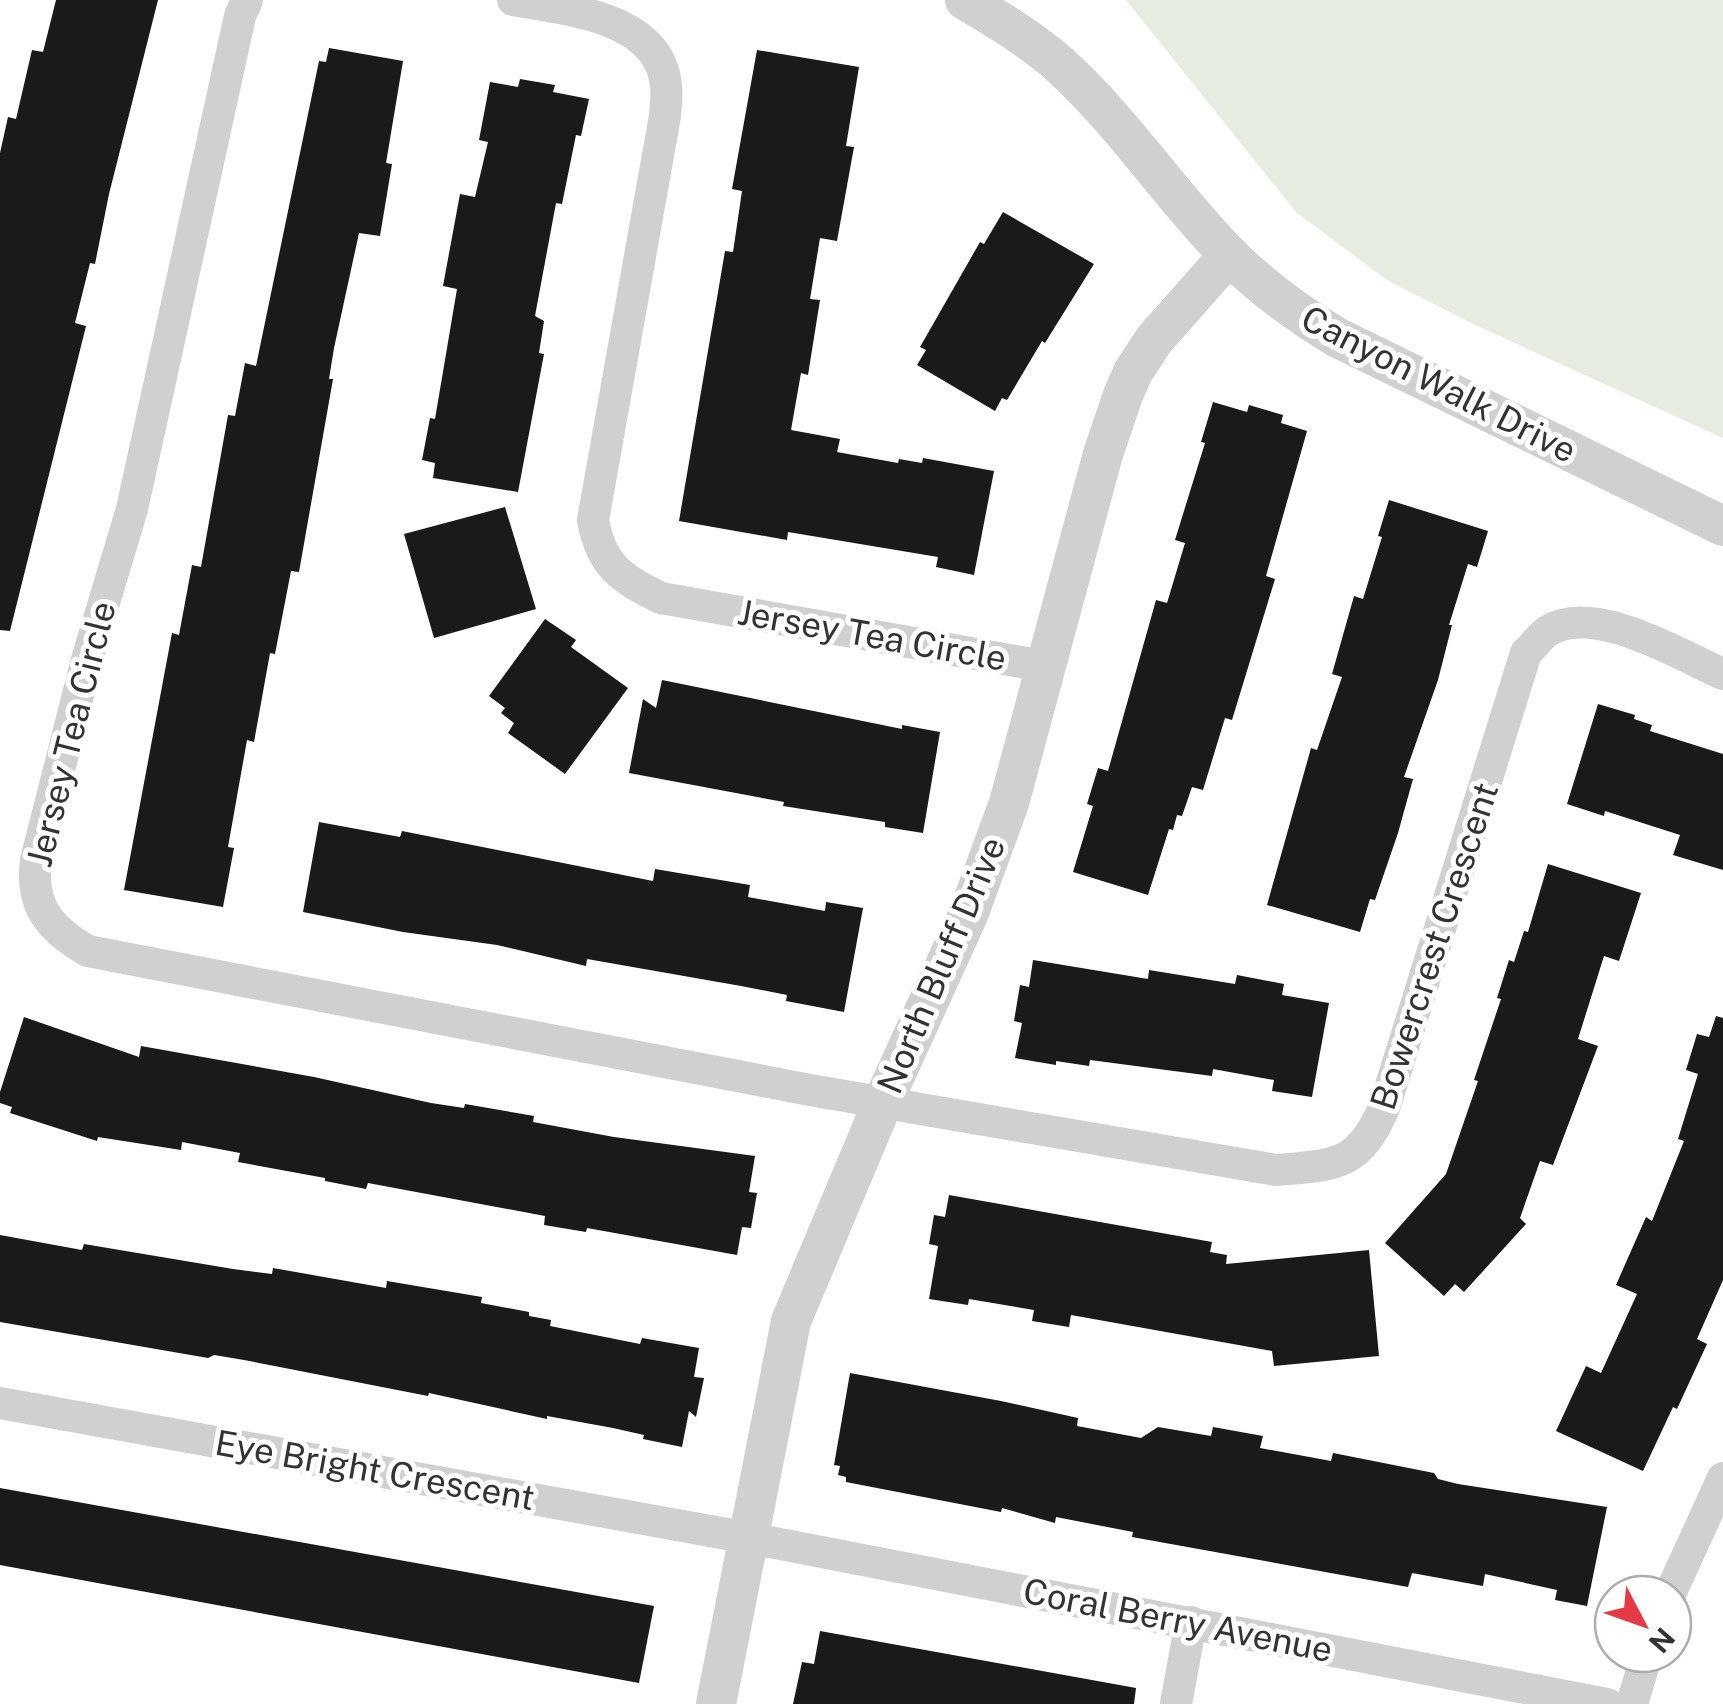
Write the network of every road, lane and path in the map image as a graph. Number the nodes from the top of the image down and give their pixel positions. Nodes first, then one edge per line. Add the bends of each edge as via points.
1 (247, 0) edge
2 (513, 0) edge
3 (965, 0) edge
4 (1229, 255) junction
5 (1723, 526) edge
6 (1044, 666) junction
7 (1723, 674) edge
8 (884, 1102) junction
9 (0, 1403) edge
10 (1723, 1478) edge
11 (749, 1538) junction
12 (1679, 1574) edge
13 (1192, 1622) junction
14 (1641, 1674) edge
15 (716, 1704) edge
16 (1176, 1704) edge
17 (1607, 1704) edge
18 (1632, 1704) edge

1 - 8 street, Jersey Tea Circle via 132,509 36,860 36,900 72,942 106,956
2 - 6 street, Jersey Tea Circle via 634,32 657,58 666,82 666,116 593,520 608,562 661,598
3 - 4 street, Canyon Walk Drive via 1060,64
4 - 5 street, Canyon Walk Drive via 1338,338
4 - 6 street, North Bluff Drive via 1133,372
6 - 8 street, North Bluff Drive via 1009,803 968,915
7 - 8 street, Bowercrest Crescent via 1611,624 1549,630 1526,654 1384,1108 1365,1145 1340,1161 1276,1170
8 - 11 street, North Bluff Drive via 791,1321
9 - 11 street, Eye Bright Crescent
10 - 12 street
11 - 13 street, Coral Berry Avenue
11 - 15 street, North Bluff Drive
13 - 16 street
13 - 17 street, Coral Berry Avenue
14 - 18 street

